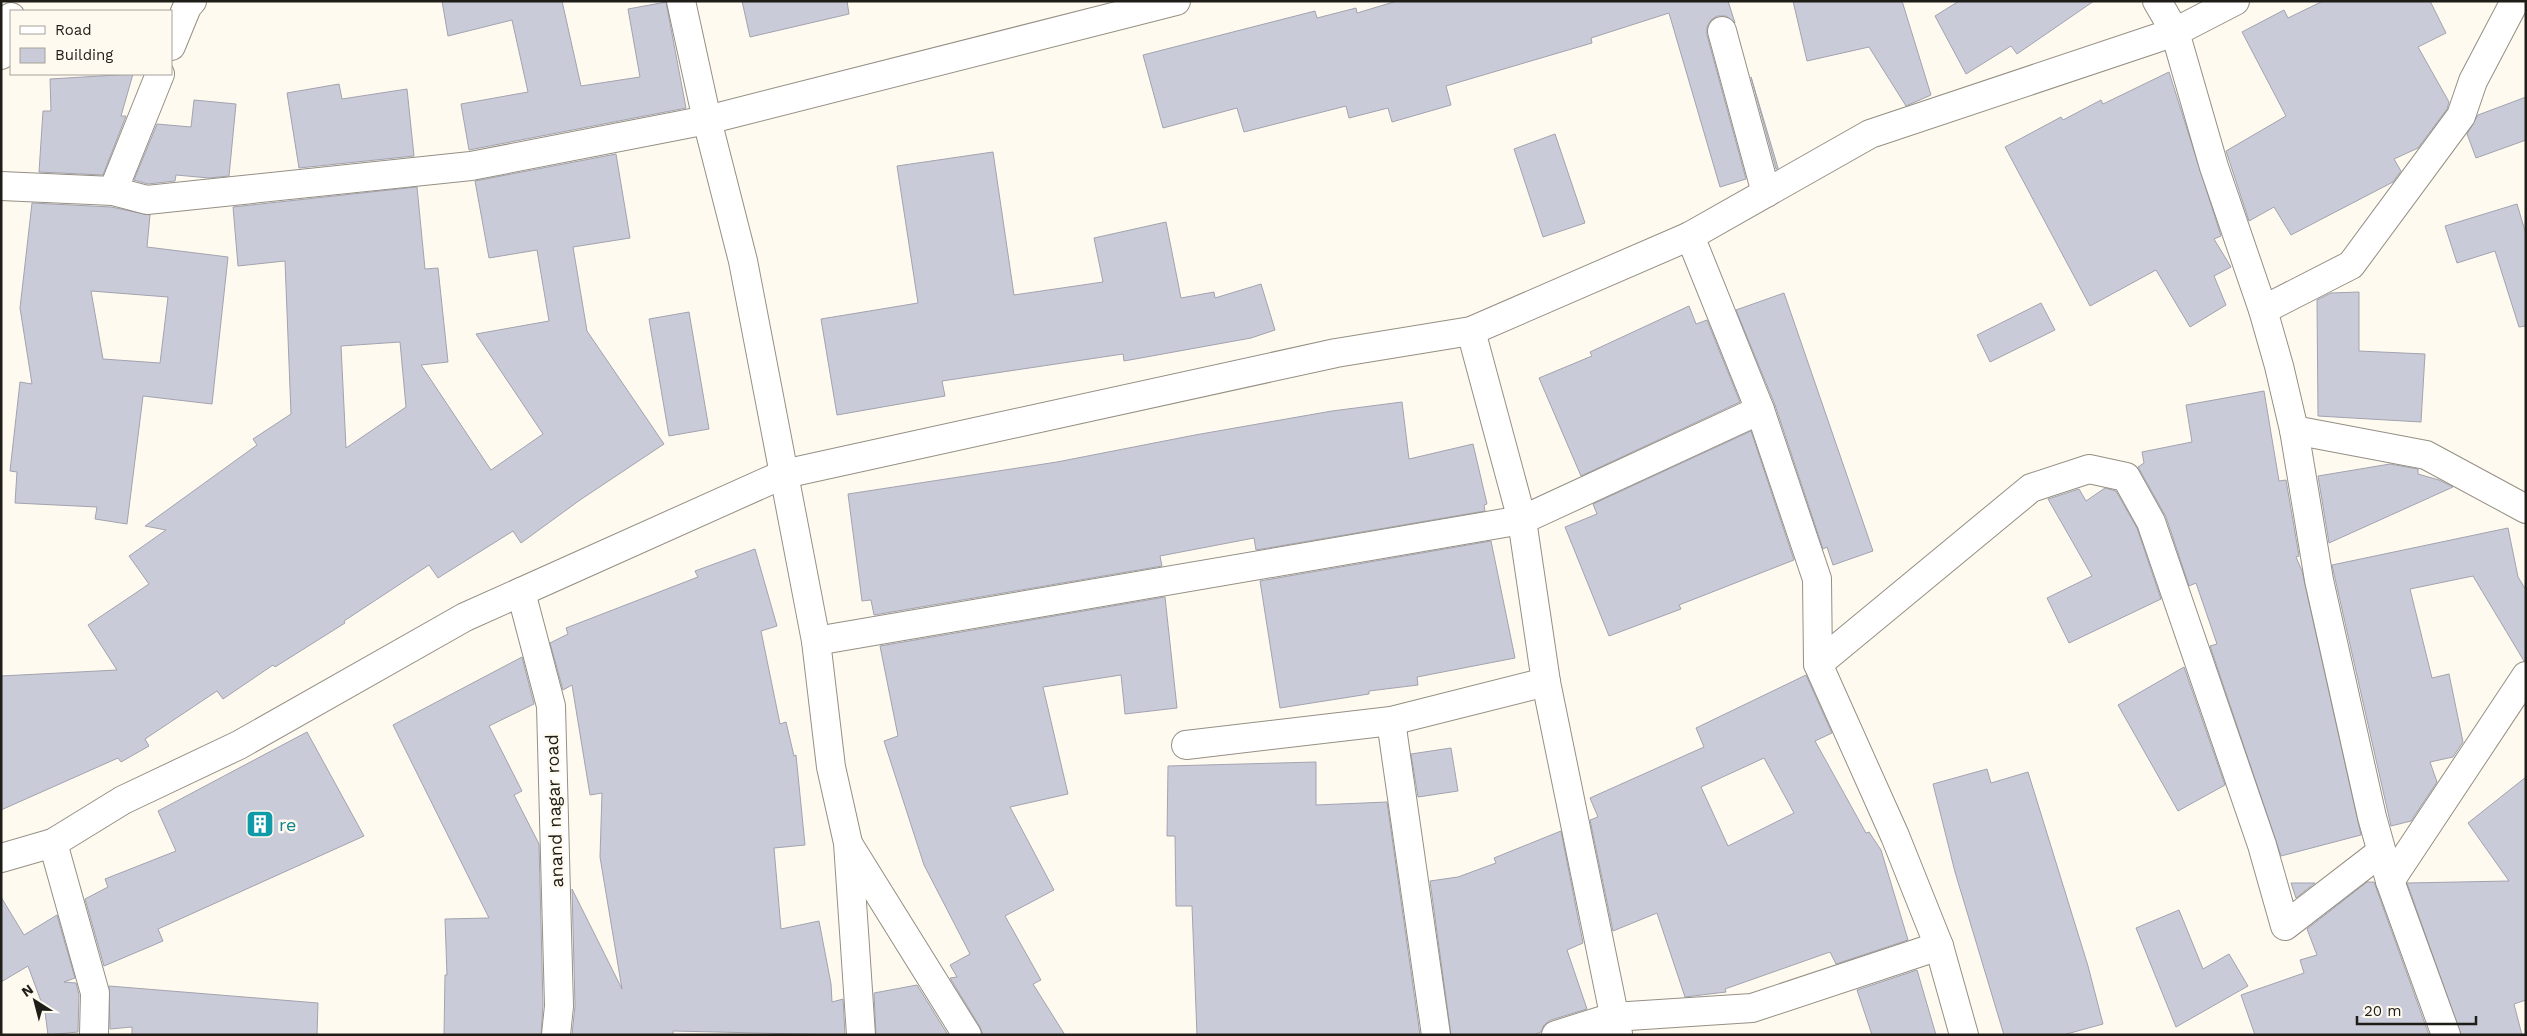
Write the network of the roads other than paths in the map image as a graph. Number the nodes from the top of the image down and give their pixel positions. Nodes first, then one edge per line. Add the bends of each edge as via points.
1 (192, 1) edge
2 (680, 1) edge
3 (1176, 1) edge
4 (2157, 1) edge
5 (2235, 1) edge
6 (2515, 1) edge
7 (10, 21) edge
8 (1722, 31) dead end
9 (2175, 32) junction
10 (172, 44) edge
11 (1, 55) edge
12 (160, 75) edge
13 (707, 120) junction
14 (1, 186) edge
15 (112, 191) junction
16 (1766, 193) junction
17 (1690, 236) junction
18 (2263, 310) junction
19 (1471, 331) junction
20 (1760, 410) junction
21 (2294, 430) junction
22 (784, 474) junction
23 (2526, 509) edge
24 (1522, 520) junction
25 (521, 592) junction
26 (816, 641) junction
27 (1818, 664) junction
28 (2526, 676) edge
29 (1546, 682) junction
30 (1391, 721) junction
31 (1186, 745) dead end
32 (53, 843) junction
33 (848, 843) junction
34 (2382, 852) junction
35 (1, 858) edge
36 (2390, 881) junction
37 (1939, 946) junction
38 (1616, 1026) edge
39 (94, 1035) edge
40 (556, 1035) edge
41 (862, 1035) edge
42 (967, 1035) edge
43 (1436, 1035) edge
44 (1556, 1035) edge
45 (1964, 1035) edge
46 (2446, 1035) edge

1 - 10 street
2 - 13 street
3 - 13 street
4 - 9 street
5 - 9 street
6 - 18 street via 2473,81 2461,116 2351,266
7 - 11 street
8 - 16 street
9 - 16 street via 1870,134
9 - 18 street via 2214,167
12 - 15 street
13 - 15 street via 471,166 147,200
13 - 22 street via 743,261
14 - 15 street
16 - 17 street
17 - 19 street
17 - 20 street
18 - 21 street
19 - 22 street via 1336,353
19 - 24 street
20 - 24 street
20 - 27 street via 1817,579
21 - 23 street via 2426,455
21 - 34 street via 2319,580
22 - 25 street
22 - 26 street
24 - 26 street
24 - 29 street
25 - 32 street via 465,617 239,745 122,800
25 - 40 street, anand nagar road via 551,706 559,1006
26 - 33 street via 831,767
27 - 34 street via 2031,488 2089,469 2126,477 2151,522 2259,836 2285,926
27 - 37 street via 1895,836
28 - 36 street
29 - 30 street
29 - 38 street
30 - 31 street
30 - 43 street
32 - 35 street
32 - 39 street via 95,993
33 - 41 street
33 - 42 street
34 - 36 street
36 - 46 street
37 - 38 street via 1752,1008
37 - 45 street
38 - 44 street

